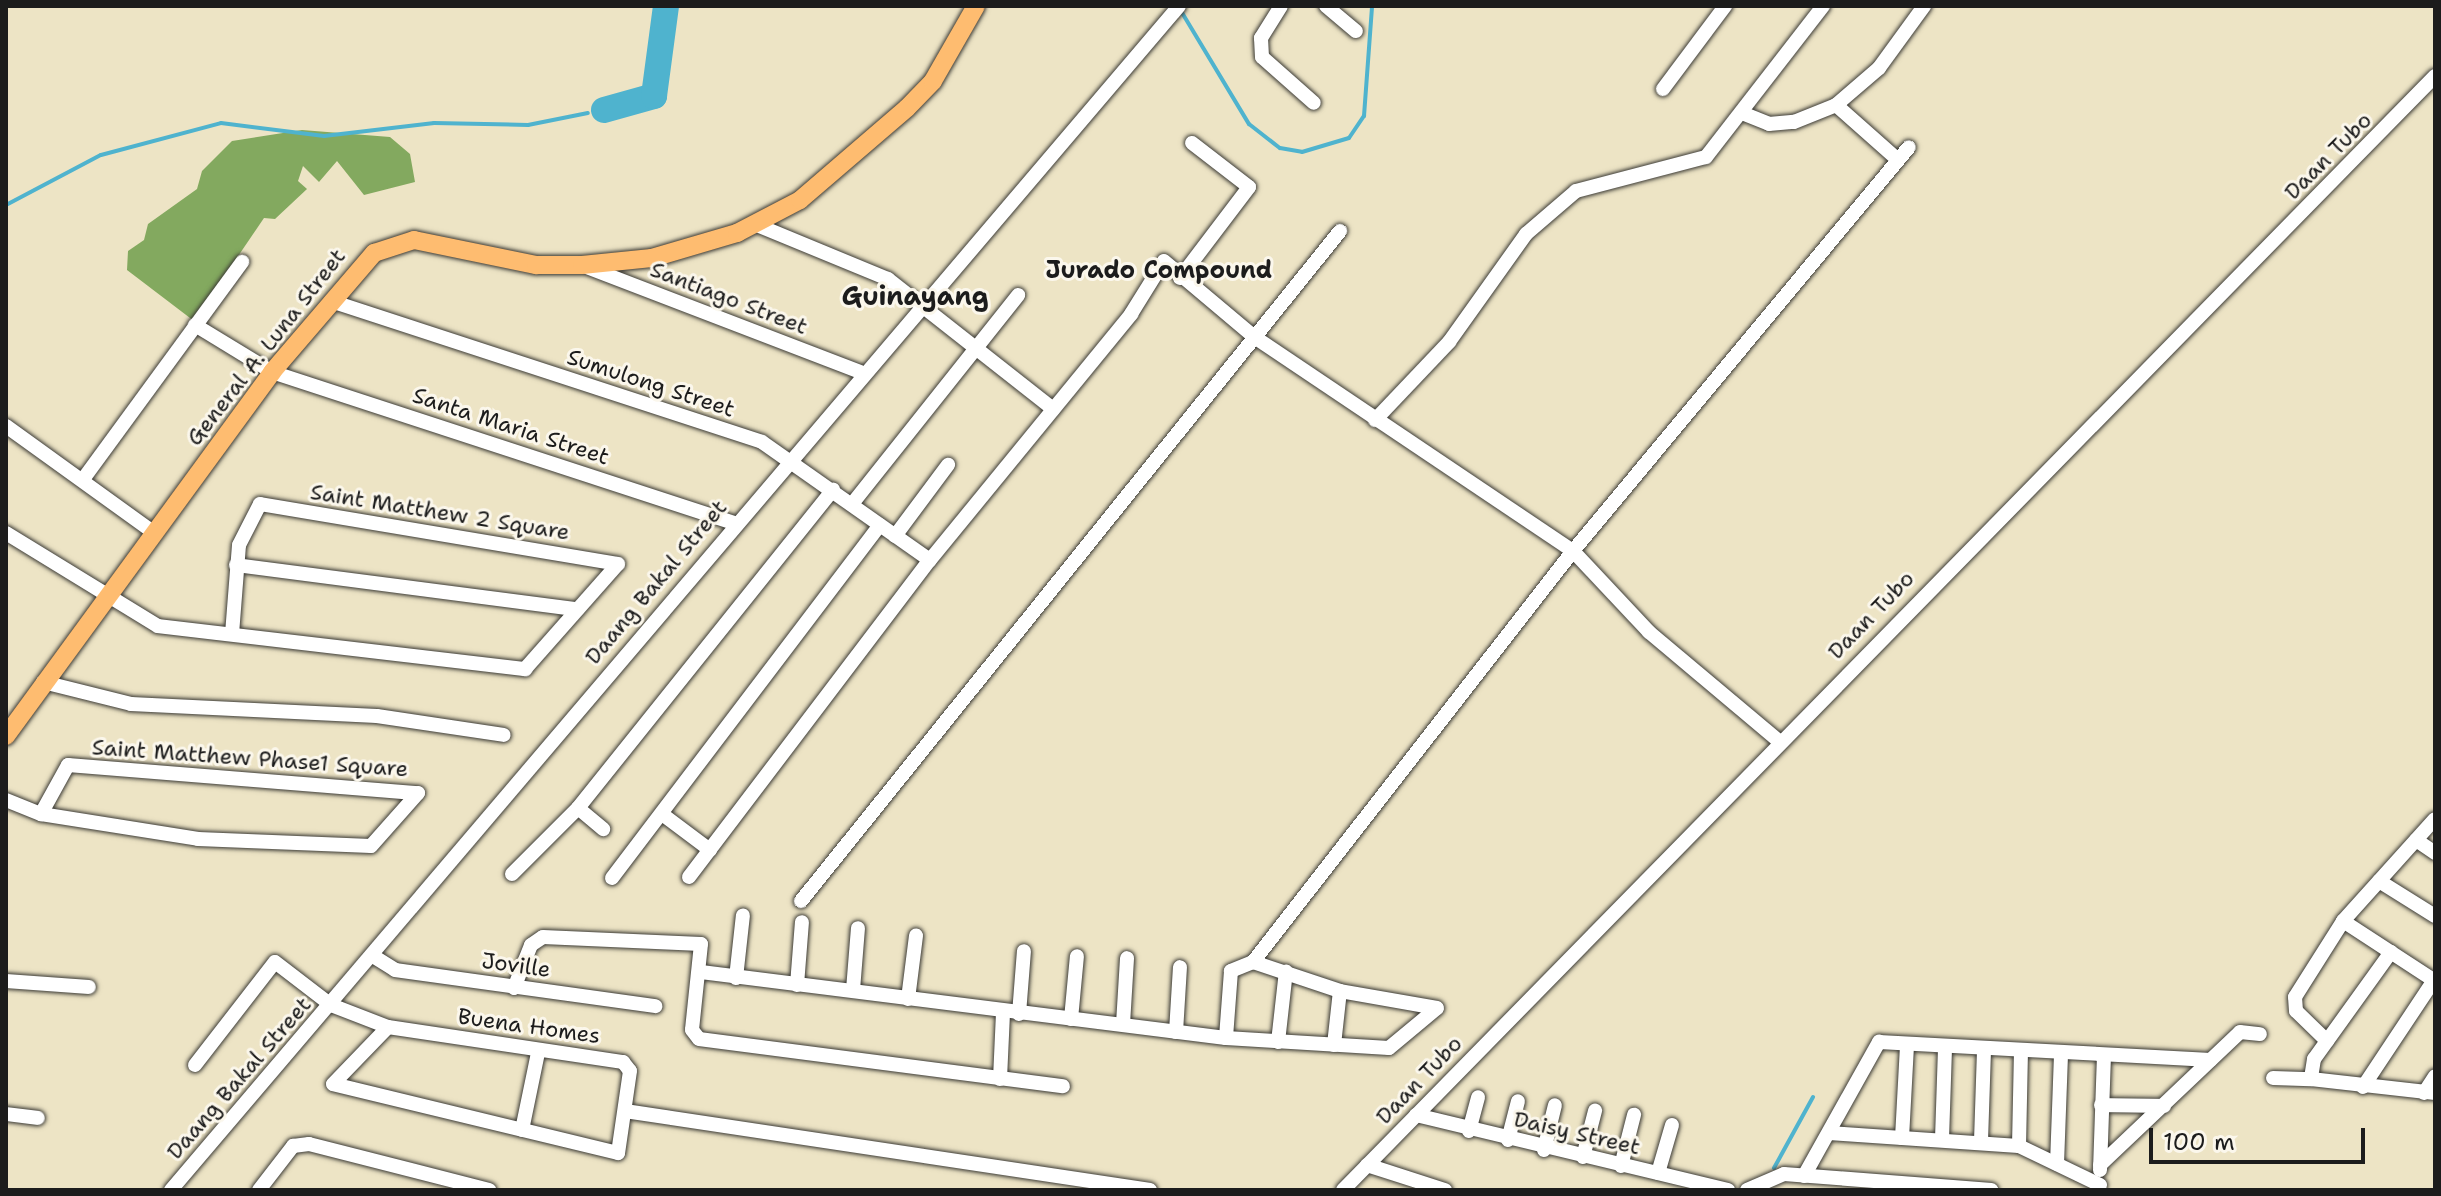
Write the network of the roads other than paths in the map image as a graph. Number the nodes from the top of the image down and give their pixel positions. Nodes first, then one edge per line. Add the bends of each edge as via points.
1 (976, 6) edge
2 (1281, 6) edge
3 (1326, 6) edge
4 (1725, 6) edge
5 (1823, 6) edge
6 (1924, 6) edge
7 (1177, 8) edge
8 (1356, 31) dead end
9 (2435, 76) edge
10 (1663, 89) dead end
11 (1314, 103) dead end
12 (1836, 105) junction
13 (1742, 113) junction
14 (1192, 143) dead end
15 (1909, 147) dead end
16 (1898, 160) junction
17 (757, 225) junction
18 (1340, 231) dead end
19 (242, 262) dead end
20 (582, 265) junction
21 (1180, 278) junction
22 (1018, 295) dead end
23 (331, 301) junction
24 (919, 305) junction
25 (195, 325) junction
26 (1253, 336) junction
27 (970, 349) junction
28 (272, 372) junction
29 (860, 372) junction
30 (1053, 409) junction
31 (1375, 420) junction
32 (6, 426) edge
33 (789, 457) junction
34 (948, 465) dead end
35 (84, 478) junction
36 (833, 490) junction
37 (852, 504) junction
38 (735, 523) junction
39 (880, 525) junction
40 (153, 532) junction
41 (6, 533) edge
42 (895, 536) junction
43 (1573, 551) junction
44 (930, 560) junction
45 (236, 565) junction
46 (108, 594) junction
47 (577, 609) junction
48 (232, 634) junction
49 (43, 682) junction
50 (504, 735) dead end
51 (6, 736) edge
52 (1779, 741) junction
53 (6, 800) edge
54 (578, 808) junction
55 (41, 814) junction
56 (662, 814) junction
57 (2435, 819) edge
58 (603, 829) dead end
59 (2416, 840) junction
60 (710, 850) junction
61 (2435, 853) edge
62 (512, 874) dead end
63 (689, 877) dead end
64 (612, 878) dead end
65 (2379, 881) junction
66 (801, 901) dead end
67 (743, 915) dead end
68 (2435, 916) edge
69 (2343, 921) junction
70 (802, 922) dead end
71 (858, 928) dead end
72 (916, 936) dead end
73 (1024, 951) dead end
74 (2391, 952) junction
75 (373, 956) junction
76 (1077, 956) dead end
77 (1127, 958) dead end
78 (1253, 962) junction
79 (1180, 967) dead end
80 (1286, 971) junction
81 (701, 972) junction
82 (736, 978) junction
83 (2435, 980) edge
84 (6, 981) edge
85 (797, 985) junction
86 (89, 987) dead end
87 (514, 988) junction
88 (853, 990) junction
89 (1340, 991) junction
90 (908, 999) junction
91 (331, 1005) junction
92 (656, 1006) dead end
93 (1003, 1013) junction
94 (1019, 1014) junction
95 (1071, 1019) junction
96 (1123, 1024) junction
97 (388, 1027) junction
98 (1176, 1032) junction
99 (2260, 1034) dead end
100 (1226, 1038) junction
101 (2327, 1041) junction
102 (1278, 1042) junction
103 (1334, 1045) junction
104 (1907, 1045) junction
105 (1945, 1047) junction
106 (1984, 1049) junction
107 (2021, 1052) junction
108 (538, 1053) junction
109 (2061, 1053) junction
110 (2104, 1055) junction
111 (2211, 1060) junction
112 (195, 1065) dead end
113 (2435, 1076) edge
114 (2273, 1078) dead end
115 (1000, 1079) junction
116 (2311, 1079) junction
117 (1063, 1086) dead end
118 (2363, 1087) junction
119 (2430, 1093) edge
120 (1478, 1097) dead end
121 (1518, 1101) dead end
122 (1555, 1105) dead end
123 (2101, 1105) junction
124 (2164, 1106) junction
125 (625, 1111) junction
126 (1595, 1111) dead end
127 (6, 1114) edge
128 (1416, 1115) junction
129 (1634, 1115) dead end
130 (38, 1118) dead end
131 (1672, 1125) dead end
132 (522, 1130) junction
133 (1469, 1131) junction
134 (1829, 1133) junction
135 (1902, 1138) junction
136 (1942, 1139) junction
137 (1508, 1140) junction
138 (1981, 1141) junction
139 (2019, 1146) junction
140 (1544, 1150) junction
141 (1583, 1157) junction
142 (2057, 1164) junction
143 (1367, 1165) junction
144 (2100, 1165) junction
145 (1621, 1166) junction
146 (1658, 1173) junction
147 (1804, 1176) junction
148 (1834, 1185) edge
149 (1872, 1187) edge
150 (1908, 1188) edge
151 (2100, 1188) edge
152 (175, 1189) edge
153 (1945, 1189) edge
154 (259, 1190) edge
155 (489, 1190) edge
156 (1150, 1190) edge
157 (1343, 1190) edge
158 (1445, 1190) edge
159 (1728, 1190) edge
160 (1747, 1190) edge
161 (1985, 1190) edge

1 - 17 main road, General A. Luna Street via 921,95 825,180
2 - 11 street via 1261,38 1262,57
3 - 8 street
4 - 10 street
5 - 13 street
6 - 12 street via 1879,68
7 - 24 street, Daang Bakal Street
9 - 52 street, Daan Tubo
12 - 13 street via 1794,122 1769,124
12 - 16 street
13 - 31 street via 1706,157 1576,191 1518,242 1449,342
14 - 21 street via 1249,187
15 - 16 street
16 - 43 street
17 - 20 main road, General A. Luna Street via 682,251
17 - 24 street via 888,279
18 - 26 street
19 - 25 street
20 - 23 main road, General A. Luna Street via 536,265 414,240 374,253
20 - 29 street, Santiago Street
21 - 26 street
21 - 30 street via 1164,261
22 - 27 street
23 - 28 main road, General A. Luna Street
23 - 33 street, Sumulong Street via 762,442
24 - 27 street
24 - 29 street, Daang Bakal Street
25 - 28 street, Santa Maria Street
25 - 35 street
26 - 31 street
26 - 66 street
27 - 30 street
27 - 37 street
28 - 38 street, Santa Maria Street
28 - 40 main road, General A. Luna Street
29 - 33 street, Daang Bakal Street
30 - 44 street
31 - 43 street
32 - 35 street
33 - 36 street, Sumulong Street
33 - 38 street, Daang Bakal Street
34 - 42 street
35 - 40 street
36 - 37 street, Sumulong Street
36 - 54 street
37 - 39 street, Sumulong Street
38 - 75 street, Daang Bakal Street
39 - 42 street, Sumulong Street
39 - 56 street
40 - 46 main road, General A. Luna Street
41 - 46 street, Saint Matthew 2 Square
42 - 44 street, Sumulong Street
43 - 52 street via 1649,632
43 - 78 street
44 - 60 street
45 - 47 street
45 - 47 street, Saint Matthew 2 Square via 260,504 618,564
45 - 48 street, Saint Matthew 2 Square
46 - 48 street, Saint Matthew 2 Square via 158,626
46 - 49 main road, General A. Luna Street
47 - 48 street, Saint Matthew 2 Square via 525,669
49 - 50 street via 131,704 377,716
49 - 51 main road, General A. Luna Street
52 - 128 street, Daan Tubo
53 - 55 street, Saint Matthew Phase1 Square
54 - 58 street
54 - 62 street
55 - 55 street, Saint Matthew Phase1 Square via 198,839 371,846 418,793 68,765
56 - 60 street
56 - 64 street
57 - 59 street
59 - 61 street
59 - 65 street
60 - 63 street
65 - 68 street
65 - 69 street
67 - 82 street
69 - 74 street
69 - 101 street via 2295,997 2296,1011
70 - 85 street
71 - 88 street
72 - 90 street
73 - 94 street
74 - 83 street
74 - 101 street
75 - 87 street, Joville via 395,970
75 - 91 street, Daang Bakal Street
76 - 95 street
77 - 96 street
78 - 80 street
78 - 100 street via 1231,971
79 - 98 street
80 - 89 street
80 - 102 street
81 - 82 street
81 - 87 street via 701,944 550,935 531,945
81 - 115 street via 692,1030 699,1039
82 - 85 street
83 - 118 street
84 - 86 street
85 - 88 street
87 - 92 street, Joville
88 - 90 street
89 - 103 street
89 - 103 street via 1437,1008 1389,1048
90 - 93 street
91 - 97 street, Buena Homes
91 - 112 street, Buena Homes via 275,962
91 - 152 street, Daang Bakal Street
93 - 94 street
93 - 115 street
94 - 95 street
95 - 96 street
96 - 98 street
97 - 108 street, Buena Homes
97 - 132 street via 333,1084
98 - 100 street
99 - 111 street via 2240,1032
100 - 102 street
101 - 116 street
102 - 103 street
104 - 105 street
104 - 134 street via 1879,1042
104 - 135 street
105 - 106 street
105 - 136 street
106 - 107 street
106 - 138 street
107 - 109 street
107 - 139 street
108 - 125 street, Buena Homes via 629,1065
108 - 132 street
109 - 110 street
109 - 142 street
110 - 111 street
110 - 123 street
111 - 124 street
113 - 119 street
114 - 116 street
115 - 117 street
116 - 118 street
118 - 119 street
120 - 133 street
121 - 137 street
122 - 140 street
123 - 124 street
123 - 144 street
124 - 144 street
125 - 132 street, Buena Homes via 612,1154
125 - 156 street
126 - 141 street
127 - 130 street
128 - 133 street, Daisy Street
128 - 143 street, Daan Tubo
129 - 145 street
131 - 146 street
133 - 137 street, Daisy Street
134 - 135 street
134 - 147 street
135 - 136 street
136 - 138 street
137 - 140 street, Daisy Street
138 - 139 street
139 - 142 street
140 - 141 street, Daisy Street
141 - 145 street, Daisy Street
142 - 151 street
143 - 157 street, Daan Tubo
143 - 158 street
144 - 151 street
145 - 146 street, Daisy Street
146 - 159 street, Daisy Street
147 - 148 street
147 - 160 street via 1766,1177
148 - 149 street
149 - 150 street
150 - 153 street
153 - 161 street
154 - 155 street via 293,1146 309,1144

